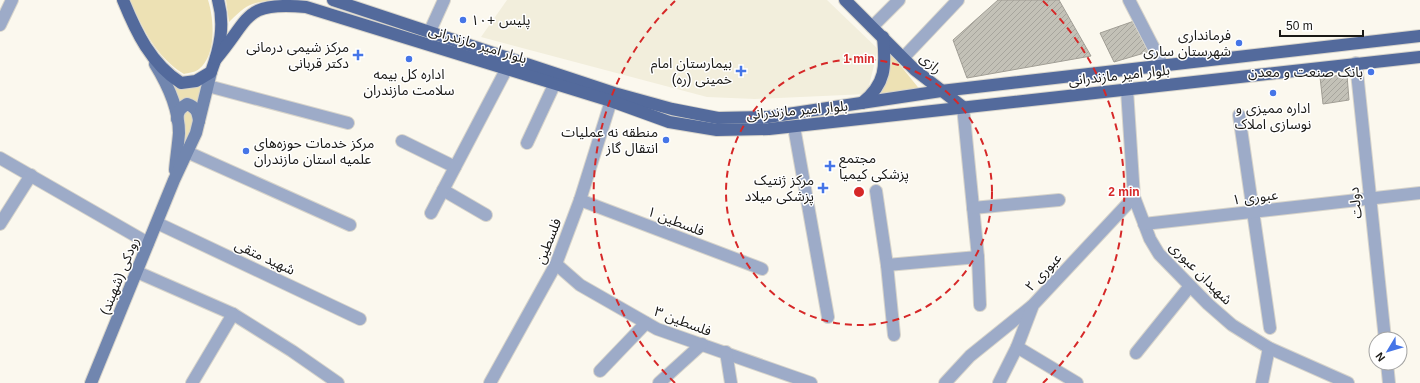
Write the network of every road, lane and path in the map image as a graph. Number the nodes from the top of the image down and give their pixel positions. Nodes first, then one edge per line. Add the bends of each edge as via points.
1 (12, 0) edge
2 (118, 0) edge
3 (123, 0) edge
4 (218, 0) edge
5 (333, 0) edge
6 (444, 0) edge
7 (845, 0) edge
8 (899, 0) edge
9 (958, 0) edge
10 (1129, 0) edge
11 (132, 22) junction
12 (0, 25) edge
13 (872, 26) junction
14 (430, 31) junction
15 (1420, 36) edge
16 (882, 37) junction
17 (149, 53) junction
18 (1420, 57) edge
19 (903, 58) junction
20 (216, 59) junction
21 (1356, 63) junction
22 (1162, 66) junction
23 (506, 68) junction
24 (211, 72) junction
25 (555, 83) junction
26 (208, 86) junction
27 (1127, 90) junction
28 (941, 91) junction
29 (611, 100) junction
30 (862, 103) junction
31 (963, 107) junction
32 (1239, 115) dead end
33 (177, 119) junction
34 (199, 121) junction
35 (348, 123) dead end
36 (794, 127) junction
37 (402, 141) dead end
38 (527, 143) dead end
39 (187, 152) junction
40 (0, 158) edge
41 (455, 167) junction
42 (31, 175) junction
43 (174, 180) junction
44 (443, 190) junction
45 (876, 191) dead end
46 (1420, 193) edge
47 (1134, 197) junction
48 (1370, 198) junction
49 (580, 200) junction
50 (1059, 200) dead end
51 (973, 208) junction
52 (431, 213) dead end
53 (1253, 213) junction
54 (486, 215) dead end
55 (157, 223) junction
56 (0, 224) edge
57 (1144, 224) junction
58 (350, 226) dead end
59 (148, 243) junction
60 (978, 257) junction
61 (556, 264) junction
62 (887, 265) junction
63 (762, 269) dead end
64 (137, 272) junction
65 (1190, 286) junction
66 (980, 305) dead end
67 (1033, 305) junction
68 (233, 314) junction
69 (828, 317) dead end
70 (360, 318) dead end
71 (646, 323) junction
72 (1270, 328) dead end
73 (1384, 331) edge
74 (894, 335) dead end
75 (702, 344) junction
76 (1017, 347) junction
77 (1269, 348) junction
78 (726, 352) junction
79 (1136, 353) dead end
80 (600, 371) dead end
81 (1388, 371) edge
82 (91, 383) edge
83 (192, 383) edge
84 (338, 383) edge
85 (490, 383) edge
86 (659, 383) edge
87 (731, 383) edge
88 (811, 383) edge
89 (945, 383) edge
90 (999, 383) edge
91 (1077, 383) edge
92 (1262, 383) edge
93 (1348, 383) edge
94 (1389, 383) edge

1 - 12 street
2 - 11 main road
3 - 11 main road
4 - 20 main road via 222,13 220,46
5 - 14 main road, بلوار امیر مازندرانی
6 - 14 street
7 - 13 main road, رازی
8 - 13 street
9 - 19 street
10 - 22 street
11 - 17 main road
13 - 16 main road, رازی
14 - 30 main road, بلوار امیر مازندرانی via 614,93 672,109 718,118 768,117
15 - 22 main road, بلوار امیر مازندرانی
16 - 19 main road, رازی
16 - 30 main road via 885,56 880,85
17 - 24 main road via 167,74 181,83 196,81
17 - 33 main road, رودکی (شهبند) via 169,87
18 - 21 main road, بلوار امیر مازندرانی
19 - 28 main road, رازی
20 - 23 main road, بلوار امیر مازندرانی via 245,19 260,8 288,5 306,7
20 - 24 main road
21 - 27 main road, بلوار امیر مازندرانی
21 - 48 street, دولت
22 - 28 main road, بلوار امیر مازندرانی
23 - 25 main road, بلوار امیر مازندرانی
23 - 41 street
24 - 26 main road, رودکی (شهبند)
25 - 29 main road, بلوار امیر مازندرانی
25 - 38 street
26 - 34 main road, رودکی (شهبند)
26 - 35 street
27 - 31 main road, بلوار امیر مازندرانی
27 - 47 street, شهیدان عبوری
28 - 30 main road, بلوار امیر مازندرانی
28 - 31 main road, رازی
29 - 36 main road, بلوار امیر مازندرانی via 669,122 717,130
29 - 49 street, فلسطین
31 - 36 main road, بلوار امیر مازندرانی
31 - 51 street
32 - 53 street
33 - 34 main road via 181,107 187,104 198,112
33 - 43 main road, رودکی (شهبند) via 179,132
34 - 39 main road, رودکی (شهبند)
36 - 69 street
37 - 41 street
39 - 43 main road, رودکی (شهبند)
39 - 58 street
40 - 42 street
41 - 44 street
42 - 56 street
42 - 59 street
43 - 55 main road, رودکی (شهبند)
44 - 52 street
44 - 54 street
45 - 62 street
46 - 48 street, عبوری ۱
47 - 57 street, شهیدان عبوری
47 - 67 street, عبوری ۲
48 - 53 street, عبوری ۱
48 - 73 street, دولت
49 - 61 street, فلسطین
49 - 63 street, فلسطین ۱
50 - 51 street
51 - 60 street
53 - 57 street, عبوری ۱
53 - 72 street
55 - 59 main road, رودکی (شهبند)
55 - 70 street, شهید متقی
57 - 65 street, شهیدان عبوری via 1159,254
59 - 64 main road, رودکی (شهبند)
60 - 62 street
60 - 66 street
61 - 71 street, فلسطین ۳ via 580,285
61 - 85 street, فلسطین
62 - 74 street
64 - 68 street
64 - 82 main road, رودکی (شهبند)
65 - 77 street, شهیدان عبوری via 1232,325
65 - 79 street
67 - 76 street, عبوری ۲
67 - 89 street via 970,356
68 - 83 street
68 - 84 street
71 - 75 street, فلسطین ۳
71 - 80 street
75 - 78 street, فلسطین ۳
75 - 86 street
76 - 90 street, عبوری ۲
76 - 91 street
77 - 92 street
77 - 93 street, شهیدان عبوری
78 - 87 street
78 - 88 street, فلسطین ۳
81 - 94 street

